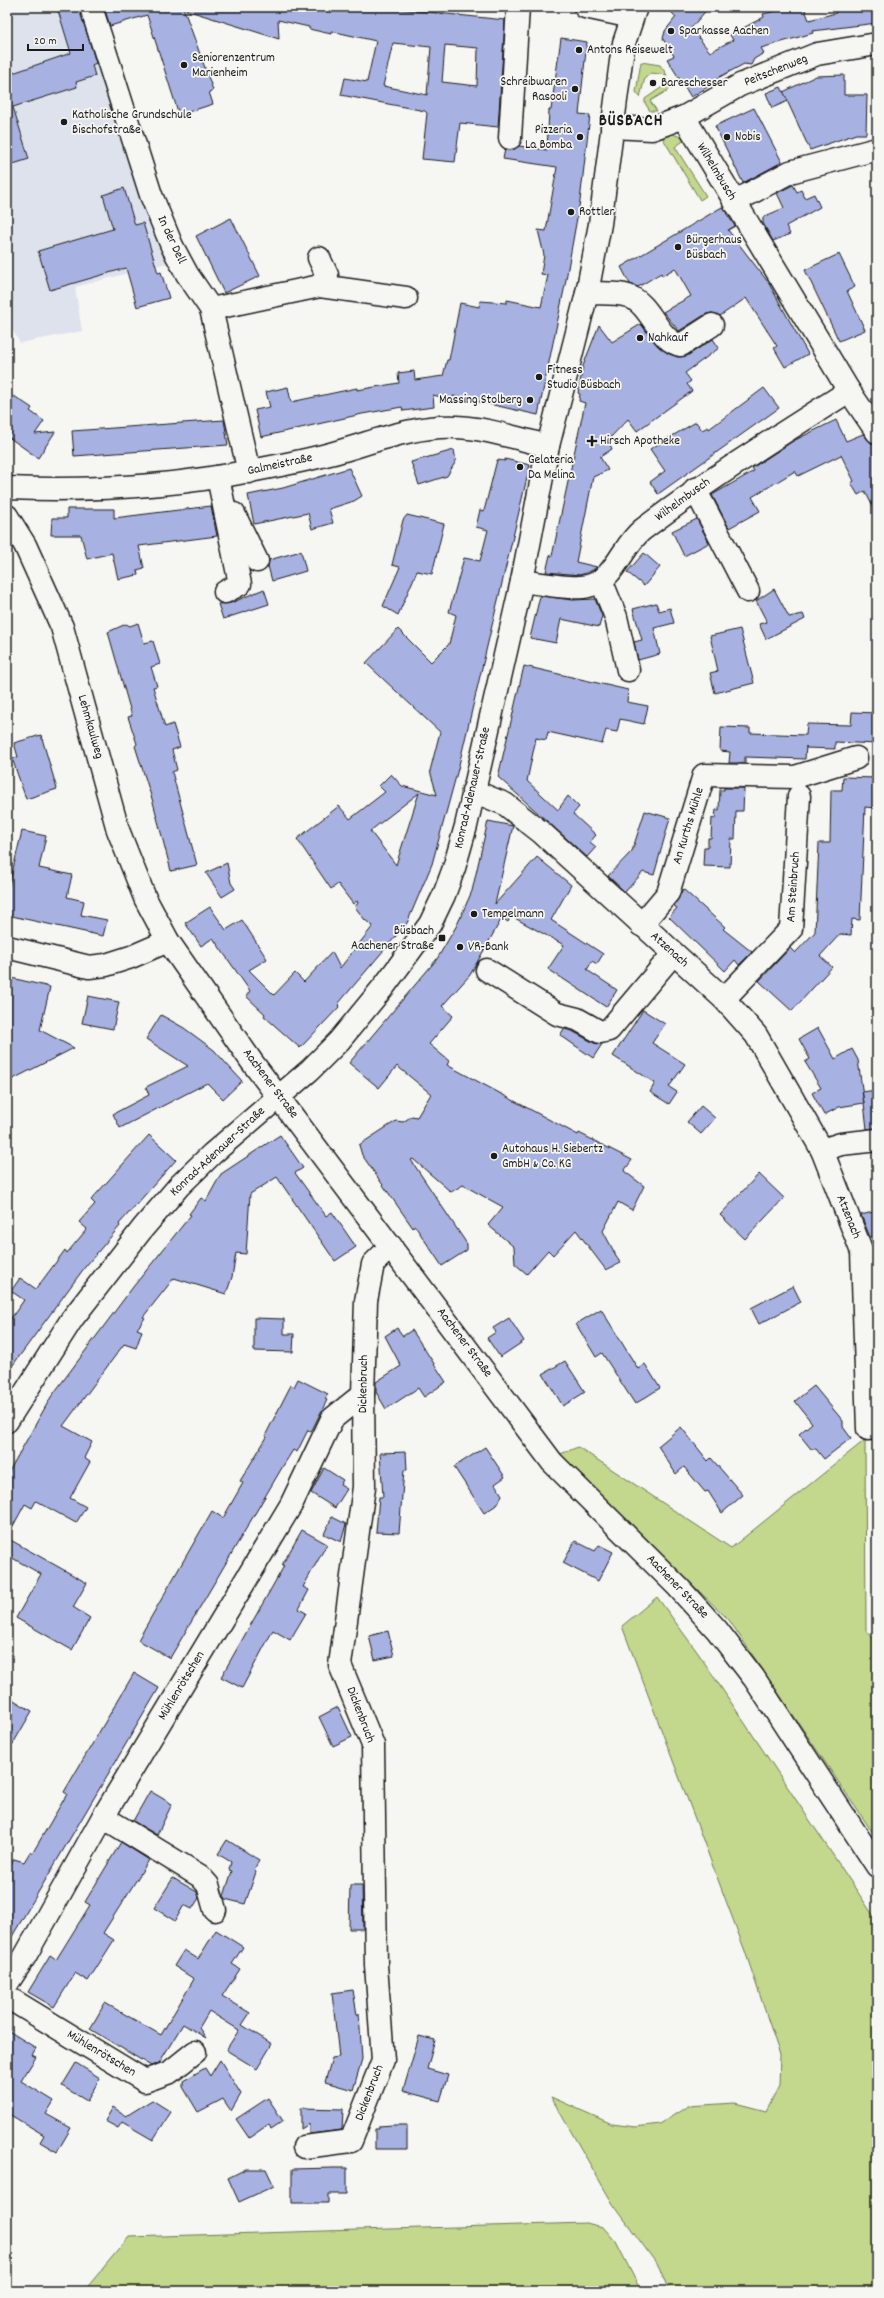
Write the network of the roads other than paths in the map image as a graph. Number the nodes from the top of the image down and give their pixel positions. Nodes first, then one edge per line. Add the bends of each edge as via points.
1 (91, 7) edge
2 (518, 7) edge
3 (585, 7) edge
4 (634, 12) edge
5 (877, 44) edge
6 (684, 117) junction
7 (612, 127) junction
8 (510, 138) dead end
9 (877, 149) edge
10 (734, 202) junction
11 (319, 258) dead end
12 (320, 286) junction
13 (587, 293) junction
14 (406, 298) dead end
15 (211, 309) junction
16 (712, 325) dead end
17 (849, 391) junction
18 (876, 430) edge
19 (548, 446) junction
20 (249, 472) junction
21 (220, 484) junction
22 (7, 488) edge
23 (695, 490) junction
24 (7, 516) edge
25 (257, 561) dead end
26 (601, 580) junction
27 (522, 581) junction
28 (748, 591) dead end
29 (225, 592) dead end
30 (628, 670) dead end
31 (856, 758) dead end
32 (473, 791) junction
33 (799, 796) dead end
34 (641, 925) junction
35 (168, 941) junction
36 (7, 947) edge
37 (673, 954) junction
38 (487, 970) dead end
39 (724, 999) junction
40 (279, 1096) junction
41 (877, 1140) edge
42 (822, 1150) junction
43 (391, 1246) junction
44 (363, 1394) junction
45 (13, 1398) edge
46 (7, 1421) edge
47 (868, 1429) dead end
48 (102, 1817) junction
49 (877, 1866) edge
50 (215, 1910) dead end
51 (7, 1984) edge
52 (7, 1996) edge
53 (195, 2052) dead end
54 (304, 2147) dead end

1 - 15 street, In der Dell via 151,195 172,246
2 - 8 street
3 - 4 street
4 - 7 street, Konrad-Adenauer-Straße via 621,61
5 - 6 street, Peitschenweg via 816,54 740,85
6 - 7 street, Peitschenweg via 652,129
6 - 10 street, Wilhelmbusch
7 - 13 street, Konrad-Adenauer-Straße via 600,224
9 - 10 street via 790,172
10 - 17 street, Wilhelmbusch
11 - 12 street via 327,275
12 - 14 street
12 - 15 street
13 - 16 street via 627,296 642,304 669,340 676,344 681,345
13 - 19 street, Konrad-Adenauer-Straße
15 - 20 street, In der Dell
17 - 18 street, Wilhelmbusch
17 - 23 street, Wilhelmbusch
19 - 20 street, Galmeistraße via 456,427 419,429 328,455
19 - 27 street, Konrad-Adenauer-Straße
20 - 21 street, Galmeistraße
21 - 22 street, Galmeistraße
21 - 25 street
21 - 29 street via 240,584
23 - 26 street, Wilhelmbusch via 635,535 611,571
23 - 28 street
24 - 35 street, Lehmkaulweg via 25,545 62,627 118,830 145,898
26 - 27 street via 588,586
26 - 30 street via 616,617
27 - 32 street, Konrad-Adenauer-Straße
31 - 34 street, An Kurths Mühle via 795,778 704,775 668,893
32 - 34 street, Atzenach via 505,804 542,833
32 - 40 street, Konrad-Adenauer-Straße via 454,868 430,924 339,1041
33 - 39 street, Am Steinbruch via 791,930
34 - 37 street, Atzenach
35 - 36 street via 131,957 90,967
35 - 40 street, Aachener Straße via 220,1018
37 - 38 street via 609,1030 600,1032 577,1019 557,1014
37 - 39 street, Atzenach
39 - 42 street, Atzenach via 756,1035
40 - 43 street, Aachener Straße
40 - 45 street, Konrad-Adenauer-Straße via 179,1186 143,1228
41 - 42 street via 841,1144
42 - 47 street, Atzenach via 862,1252
43 - 44 street, Dickenbruch via 373,1264 366,1301
43 - 49 street, Aachener Straße via 552,1462 678,1587 717,1630 754,1678
44 - 48 street, Mühlenrötschen via 332,1419 291,1505
44 - 54 street, Dickenbruch via 364,1487 340,1665 373,1745 376,1965 383,2060 351,2141
45 - 46 street, Konrad-Adenauer-Straße
48 - 50 street via 200,1876 208,1885
48 - 51 street, Mühlenrötschen
52 - 53 street, Mühlenrötschen via 145,2081 170,2072

